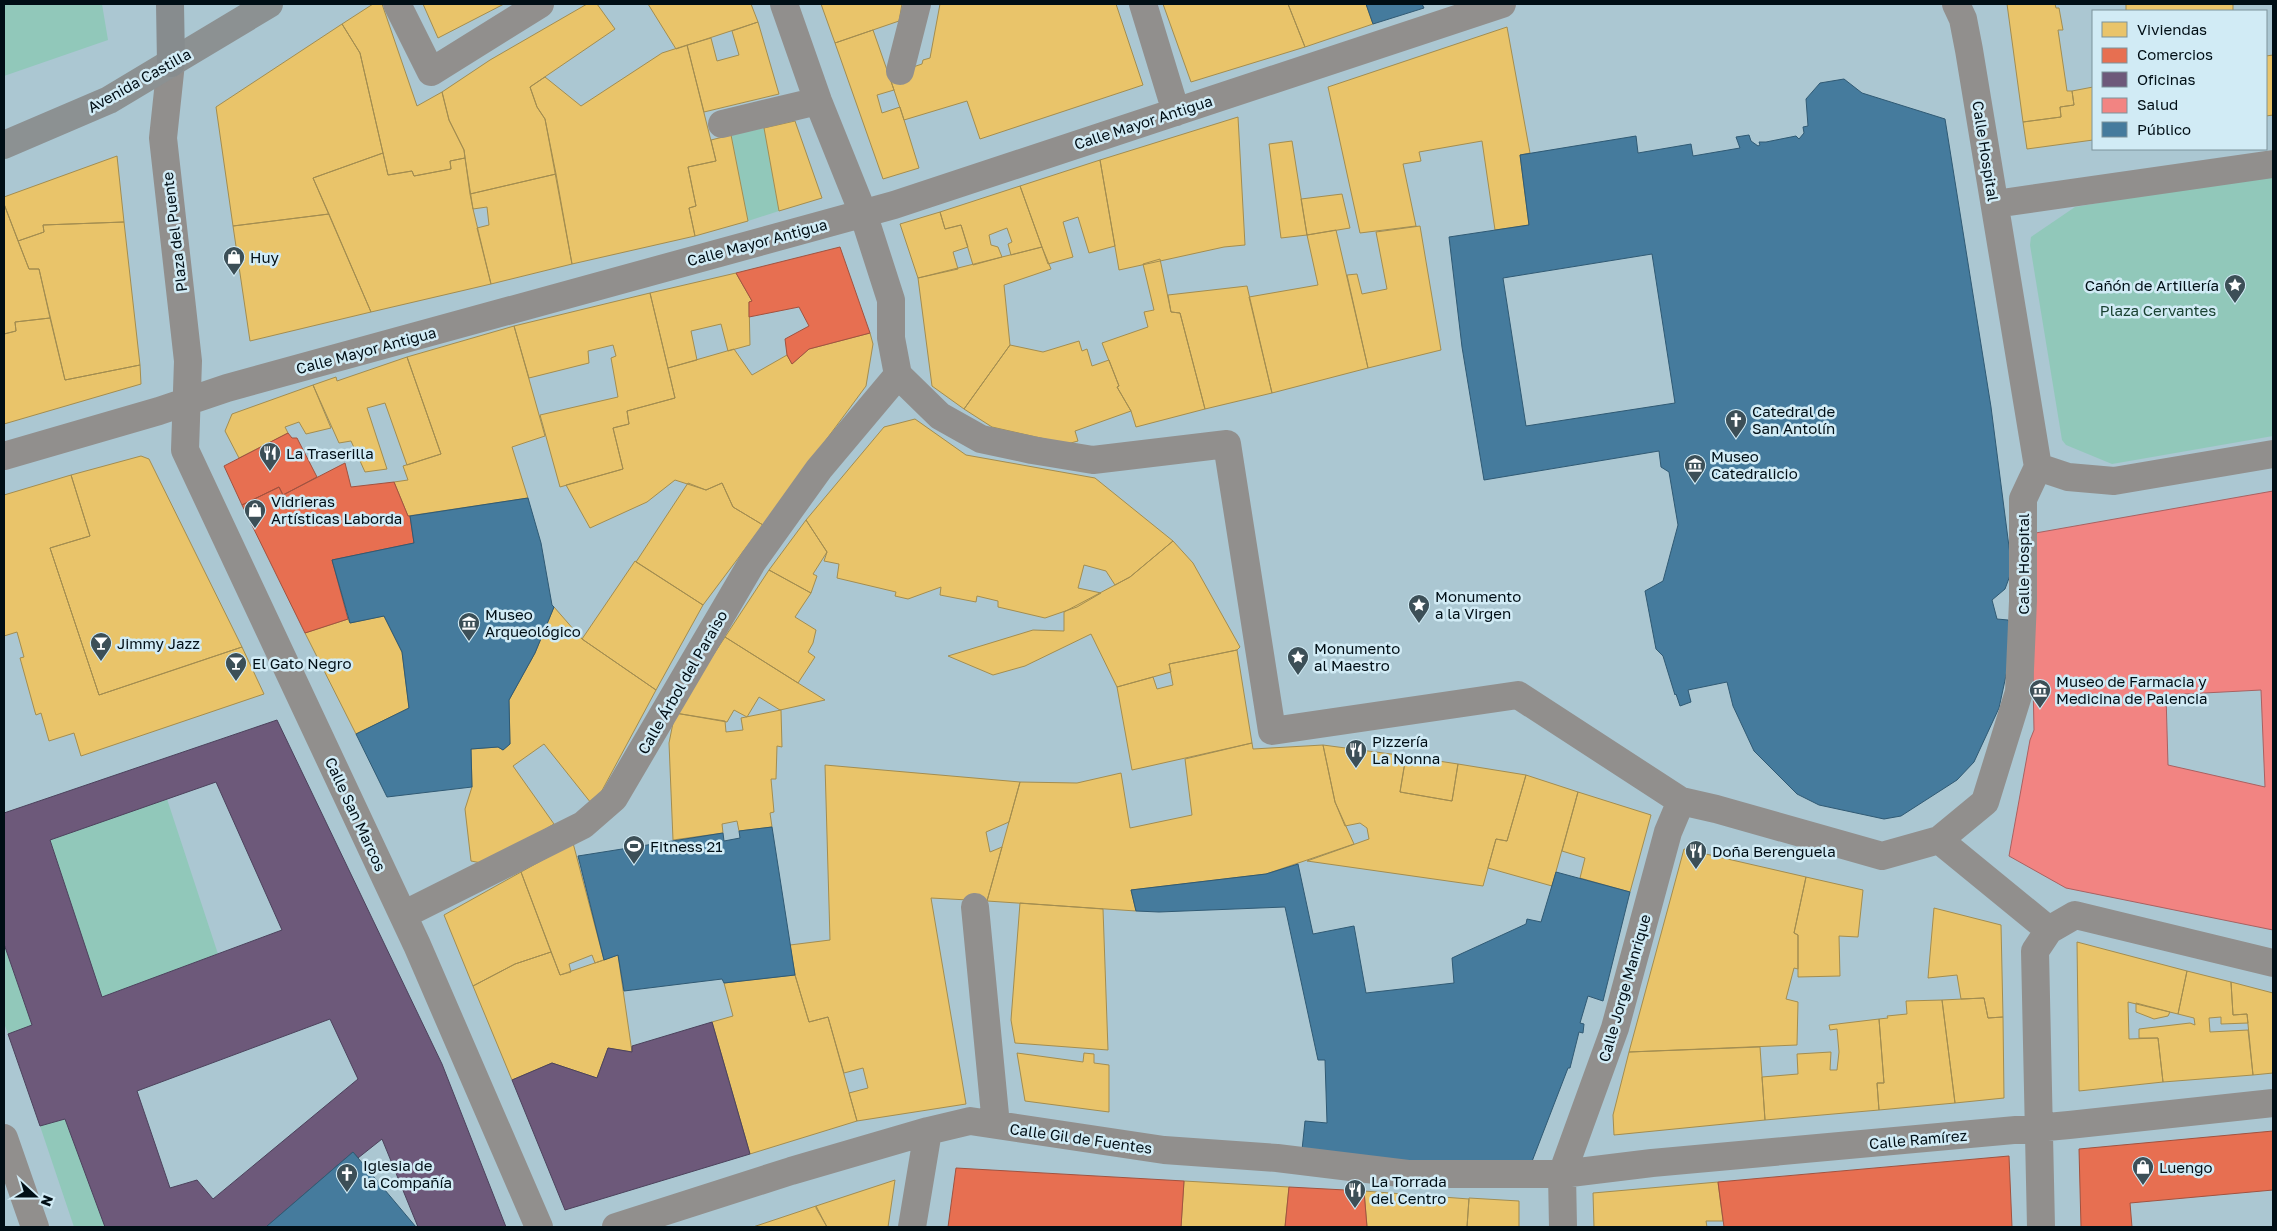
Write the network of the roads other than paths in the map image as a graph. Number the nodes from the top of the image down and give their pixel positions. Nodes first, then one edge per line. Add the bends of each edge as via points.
1 (170, 4) edge
2 (269, 4) edge
3 (397, 4) edge
4 (540, 4) edge
5 (784, 4) edge
6 (917, 4) edge
7 (1142, 4) edge
8 (1502, 4) edge
9 (1956, 4) edge
10 (171, 63) junction
11 (900, 71) dead end
12 (818, 100) junction
13 (1176, 112) junction
14 (722, 124) dead end
15 (4, 145) edge
16 (2273, 164) edge
17 (1995, 204) junction
18 (863, 213) junction
19 (898, 375) junction
20 (186, 400) junction
21 (2273, 454) edge
22 (4, 456) edge
23 (2038, 467) junction
24 (1681, 801) junction
25 (1940, 840) junction
26 (975, 907) dead end
27 (403, 915) junction
28 (2049, 930) junction
29 (2273, 963) edge
30 (2273, 1103) edge
31 (996, 1125) junction
32 (2039, 1128) junction
33 (928, 1131) junction
34 (4, 1138) edge
35 (1562, 1174) junction
36 (35, 1227) edge
37 (539, 1227) edge
38 (616, 1227) edge
39 (912, 1227) edge
40 (1563, 1227) edge
41 (2041, 1227) edge

1 - 10 highway
2 - 10 main road, Avenida Castilla
3 - 4 street via 432,72
5 - 12 street
6 - 11 street
7 - 13 street
8 - 13 street, Calle Mayor Antigua
9 - 17 street, Calle Hospital via 1963,19
10 - 15 main road, Avenida Castilla via 109,100
10 - 20 street, Plaza del Puente via 163,138 188,361
12 - 14 street
12 - 18 street
13 - 18 street, Calle Mayor Antigua
16 - 17 street
17 - 23 street, Calle Hospital
18 - 19 street via 891,300 891,338
18 - 20 street, Calle Mayor Antigua
19 - 24 street via 940,416 980,439 1049,454 1093,460 1227,444 1272,731 1518,695
19 - 27 street, Calle Árbol del Paraiso via 819,469 753,561 614,798 583,825
20 - 22 street, Calle Mayor Antigua
20 - 27 street, Calle San Marcos via 185,450
21 - 23 street via 2114,482 2068,477
23 - 25 street, Calle Hospital via 2023,499 2023,601 2018,692 1985,802
24 - 25 street, Calle Hospital via 1882,856
24 - 35 street, Calle Jorge Manrique via 1668,832 1615,1028
25 - 28 street
26 - 31 street
27 - 37 street, Calle San Marcos
28 - 29 street via 2076,915
28 - 32 street via 2036,951
30 - 32 street, Calle Ramírez
31 - 33 street, Calle Gil de Fuentes via 970,1121
31 - 35 street, Calle Gil de Fuentes via 1164,1150 1277,1158 1408,1174
32 - 35 street, Calle Ramírez
32 - 41 street
33 - 38 street, Calle Gil de Fuentes
33 - 39 street
34 - 36 street
35 - 40 street

